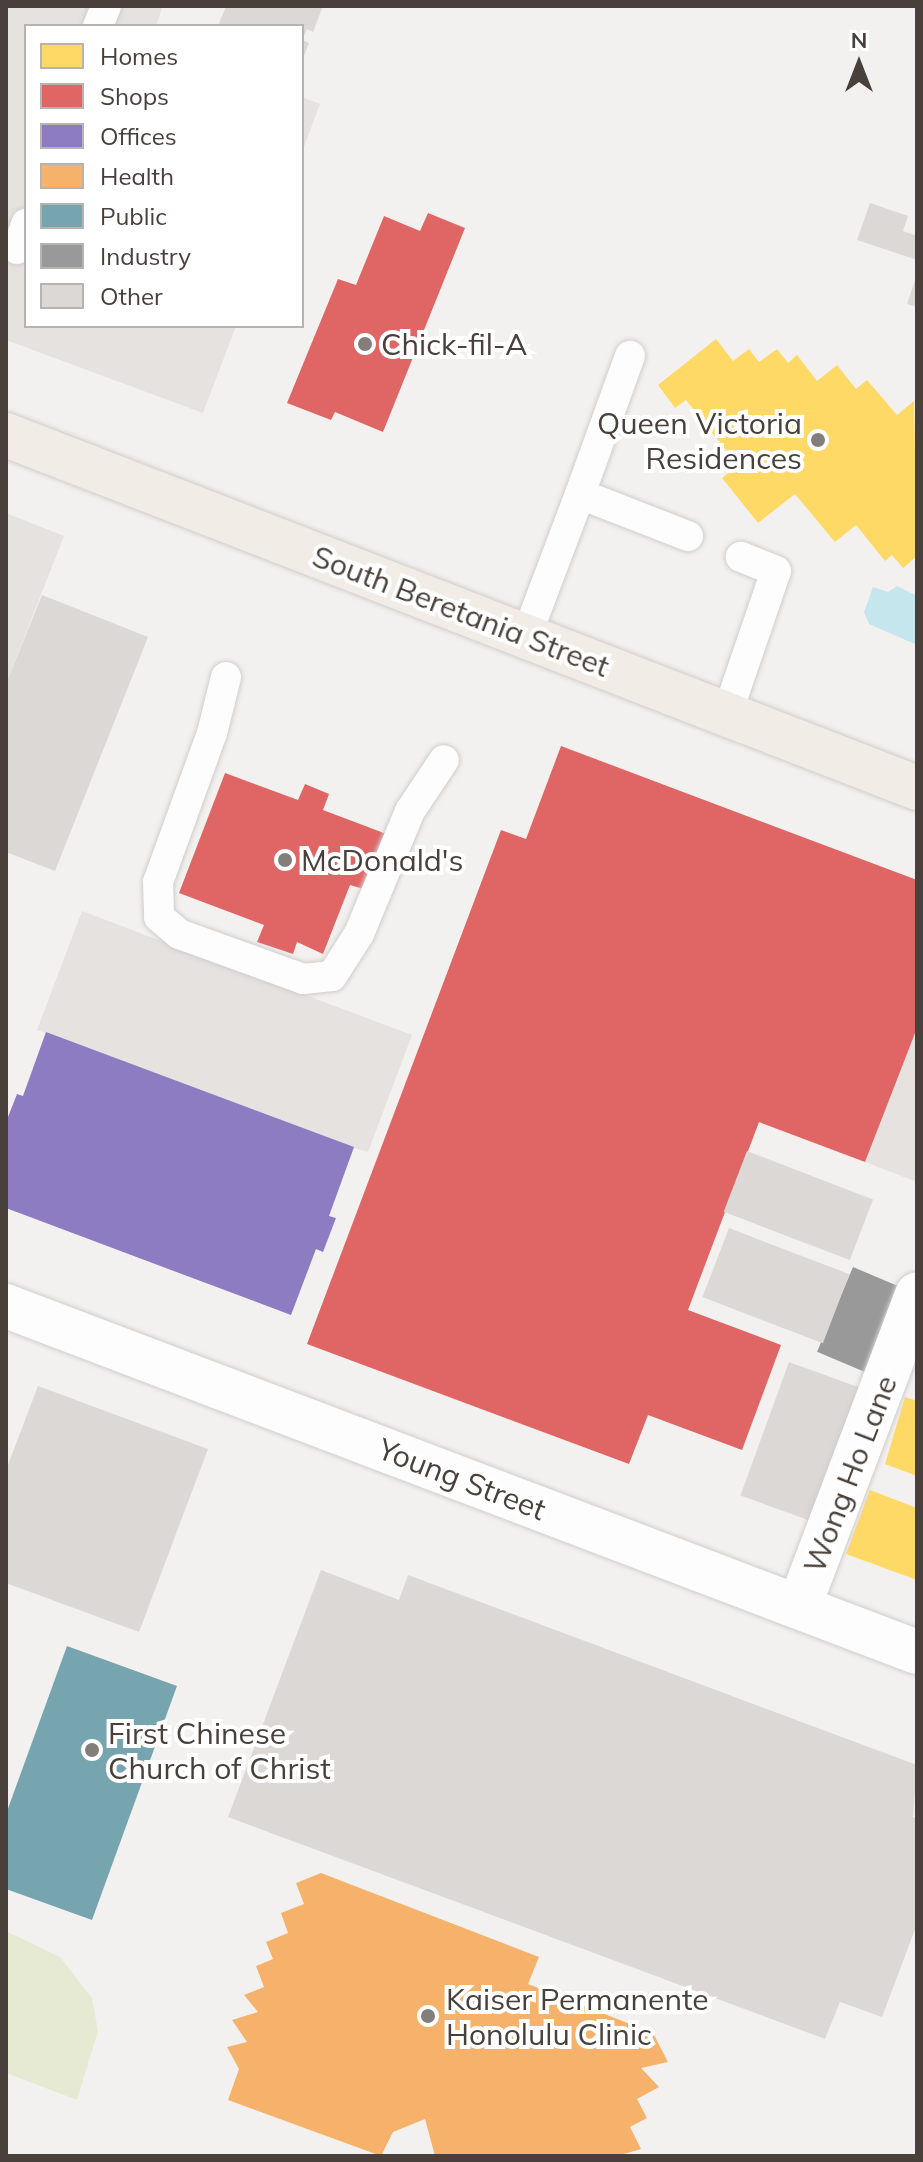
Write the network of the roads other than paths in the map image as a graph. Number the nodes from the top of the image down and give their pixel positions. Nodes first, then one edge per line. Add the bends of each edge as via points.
1 (630, 356) dead end
2 (6, 435) edge
3 (580, 494) junction
4 (688, 536) dead end
5 (741, 557) dead end
6 (526, 637) junction
7 (226, 677) dead end
8 (727, 714) junction
9 (444, 760) dead end
10 (917, 788) edge
11 (917, 1295) edge
12 (6, 1306) edge
13 (799, 1607) junction
14 (917, 1652) edge

1 - 3 lane
2 - 6 main road, South Beretania Street
3 - 4 lane
3 - 6 lane
5 - 8 lane via 776,571
6 - 8 main road, South Beretania Street
7 - 9 lane via 212,733 158,882 159,917 179,934 303,979 332,976 359,934 410,811
8 - 10 main road, South Beretania Street
11 - 13 street, Wong Ho Lane
12 - 13 street, Young Street
13 - 14 street, Young Street

